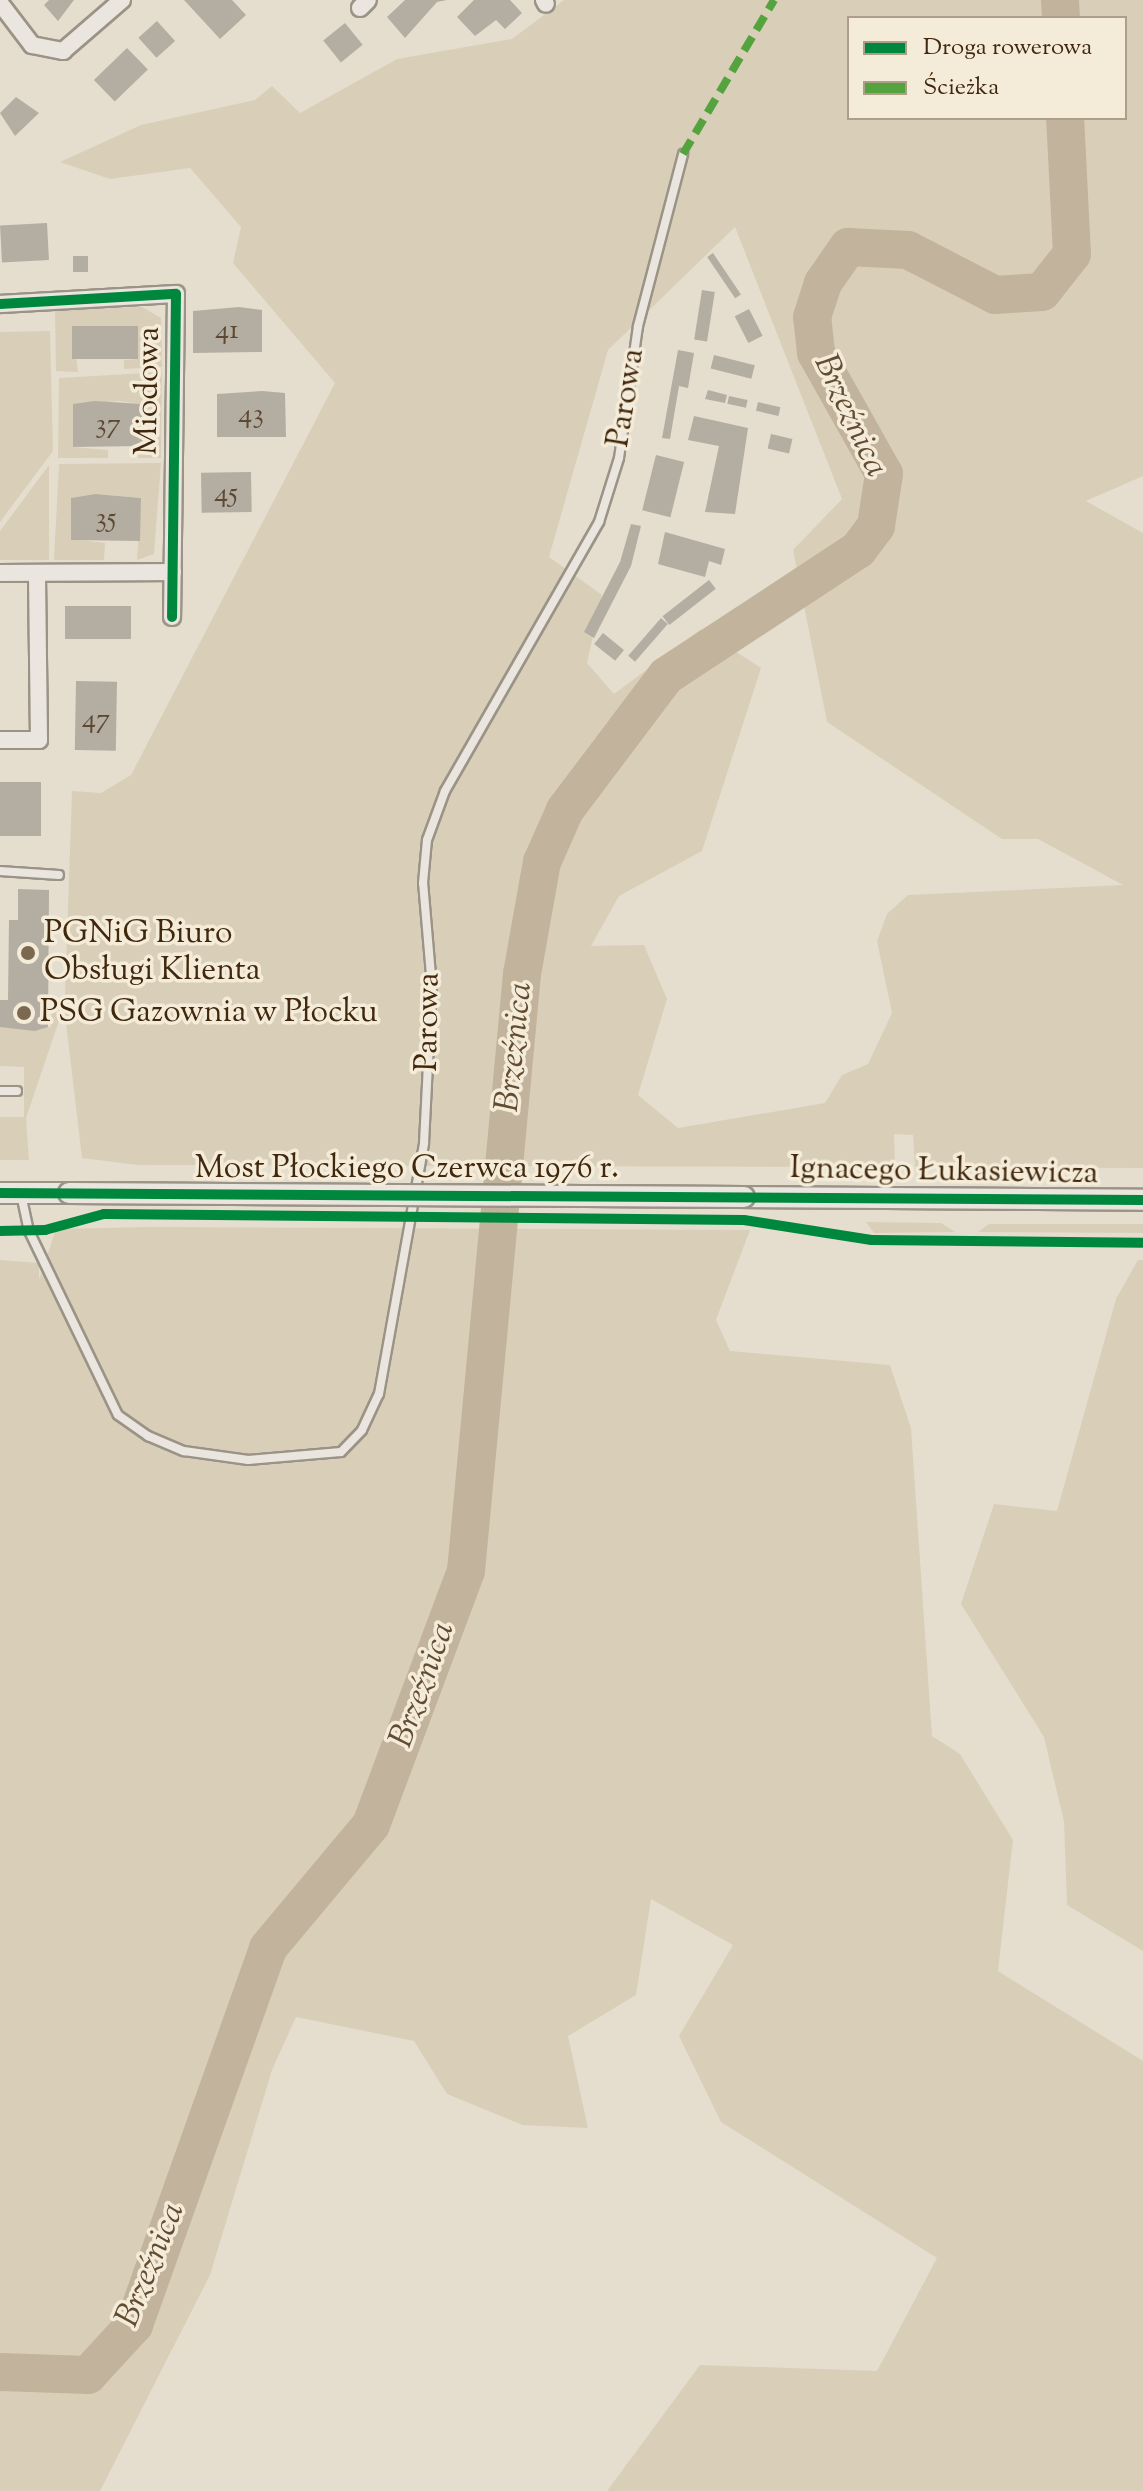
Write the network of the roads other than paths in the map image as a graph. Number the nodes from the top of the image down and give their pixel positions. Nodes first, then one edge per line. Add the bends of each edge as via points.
1 (122, 0) edge
2 (0, 3) edge
3 (683, 154) dead end
4 (0, 304) edge
5 (173, 572) junction
6 (0, 573) edge
7 (37, 573) junction
8 (172, 617) dead end
9 (0, 740) edge
10 (0, 871) edge
11 (59, 875) dead end
12 (0, 1091) edge
13 (17, 1091) dead end
14 (10, 1194) edge
15 (744, 1197) joint
16 (1143, 1200) edge

1 - 2 street via 63,51 32,45
3 - 14 lane, Parowa via 638,326 619,458 599,522 445,791 427,840 423,883 432,987 424,1143 382,1379 362,1430 341,1452 248,1460 184,1451 148,1436 118,1415
4 - 5 street, Miodowa via 176,294
5 - 7 street
5 - 8 street, Miodowa
6 - 7 street
7 - 9 street via 39,740
10 - 11 lane
12 - 13 lane
14 - 15 street, Most Płockiego Czerwca 1976 r., bridge
15 - 16 street, Ignacego Łukasiewicza

